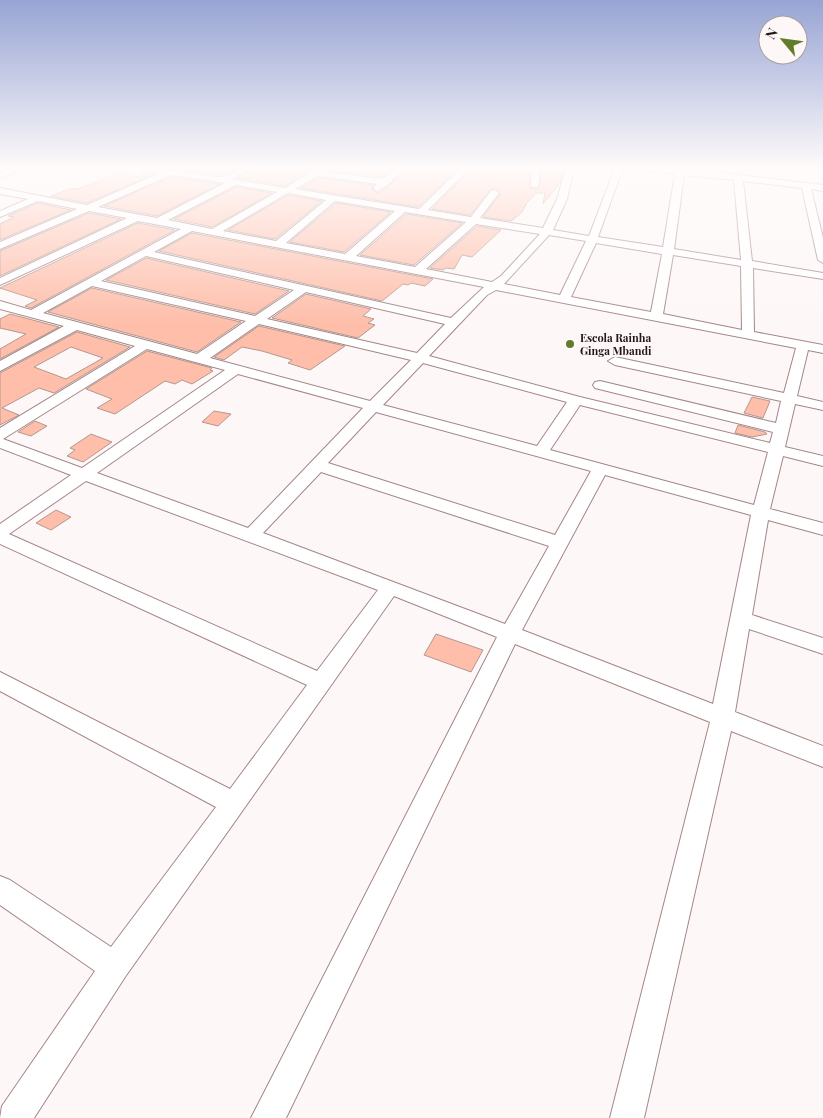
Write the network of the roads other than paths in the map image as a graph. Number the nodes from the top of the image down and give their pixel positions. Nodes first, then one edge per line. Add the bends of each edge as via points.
1 (60, 220) edge
2 (131, 220) edge
3 (155, 220) edge
4 (233, 220) edge
5 (306, 220) edge
6 (390, 220) edge
7 (469, 220) edge
8 (552, 220) edge
9 (599, 220) edge
10 (673, 220) edge
11 (742, 220) edge
12 (814, 220) edge
13 (159, 221) joint
14 (474, 221) junction
15 (192, 227) junction
16 (215, 231) junction
17 (546, 233) junction
18 (592, 240) junction
19 (278, 244) junction
20 (0, 246) edge
21 (668, 252) junction
22 (145, 253) junction
23 (348, 257) junction
24 (823, 260) edge
25 (747, 265) junction
26 (416, 271) junction
27 (823, 276) edge
28 (0, 282) edge
29 (91, 282) junction
30 (495, 285) junction
31 (303, 289) junction
32 (565, 298) junction
33 (3, 309) edge
34 (32, 314) junction
35 (656, 317) junction
36 (257, 321) junction
37 (454, 322) junction
38 (74, 326) junction
39 (748, 335) junction
40 (145, 345) junction
41 (803, 345) junction
42 (823, 349) edge
43 (420, 358) junction
44 (199, 359) junction
45 (616, 361) dead end
46 (0, 367) edge
47 (236, 369) junction
48 (600, 385) dead end
49 (790, 399) junction
50 (576, 400) junction
51 (823, 406) edge
52 (373, 407) junction
53 (782, 429) junction
54 (0, 435) edge
55 (0, 443) edge
56 (777, 449) junction
57 (540, 453) junction
58 (823, 461) edge
59 (317, 465) junction
60 (600, 469) junction
61 (84, 473) junction
62 (760, 511) junction
63 (823, 529) edge
64 (0, 532) edge
65 (251, 535) junction
66 (0, 537) edge
67 (559, 543) junction
68 (390, 587) junction
69 (740, 619) junction
70 (510, 633) junction
71 (823, 646) edge
72 (0, 680) edge
73 (321, 682) junction
74 (722, 719) junction
75 (823, 757) edge
76 (233, 803) junction
77 (0, 888) edge
78 (115, 967) junction
79 (14, 1118) edge
80 (268, 1118) edge
81 (627, 1118) edge

1 - 20 street
2 - 28 street
3 - 13 street
4 - 16 street
5 - 19 street
6 - 23 street
7 - 14 street
8 - 17 street
9 - 18 street
10 - 21 street
11 - 25 street
12 - 24 street
13 - 15 street
14 - 17 street
14 - 26 street
15 - 16 street
15 - 22 street
16 - 19 street
17 - 18 street
17 - 30 street
18 - 21 street
18 - 32 street
19 - 23 street
21 - 25 street
21 - 35 street
22 - 29 street
22 - 31 street
23 - 26 street
25 - 27 street
25 - 39 street
26 - 30 street
29 - 34 street
29 - 36 street
30 - 32 street
30 - 37 street
31 - 36 street
31 - 37 street
32 - 35 street
33 - 34 street
34 - 38 street
35 - 39 street
36 - 43 street
36 - 44 street
37 - 43 street
38 - 40 street
38 - 46 street
39 - 41 street
40 - 44 street
40 - 54 street
41 - 42 street
41 - 49 street
43 - 50 street
43 - 52 street
44 - 47 street
45 - 49 street
47 - 52 street
47 - 61 street
48 - 53 street
49 - 51 street
49 - 53 street
50 - 56 street
50 - 57 street
52 - 57 street
52 - 59 street
53 - 56 street
55 - 61 street
56 - 58 street
56 - 62 street
57 - 60 street
59 - 65 street
59 - 67 street
60 - 62 street
60 - 67 street
61 - 64 street
61 - 65 street
62 - 63 street
62 - 69 street
65 - 68 street
66 - 73 street
67 - 70 street
68 - 70 street
68 - 73 street
69 - 71 street
69 - 74 street
70 - 74 street
70 - 80 street
72 - 76 street
73 - 76 street
74 - 75 street
74 - 81 street
76 - 78 street
77 - 78 street
78 - 79 street

